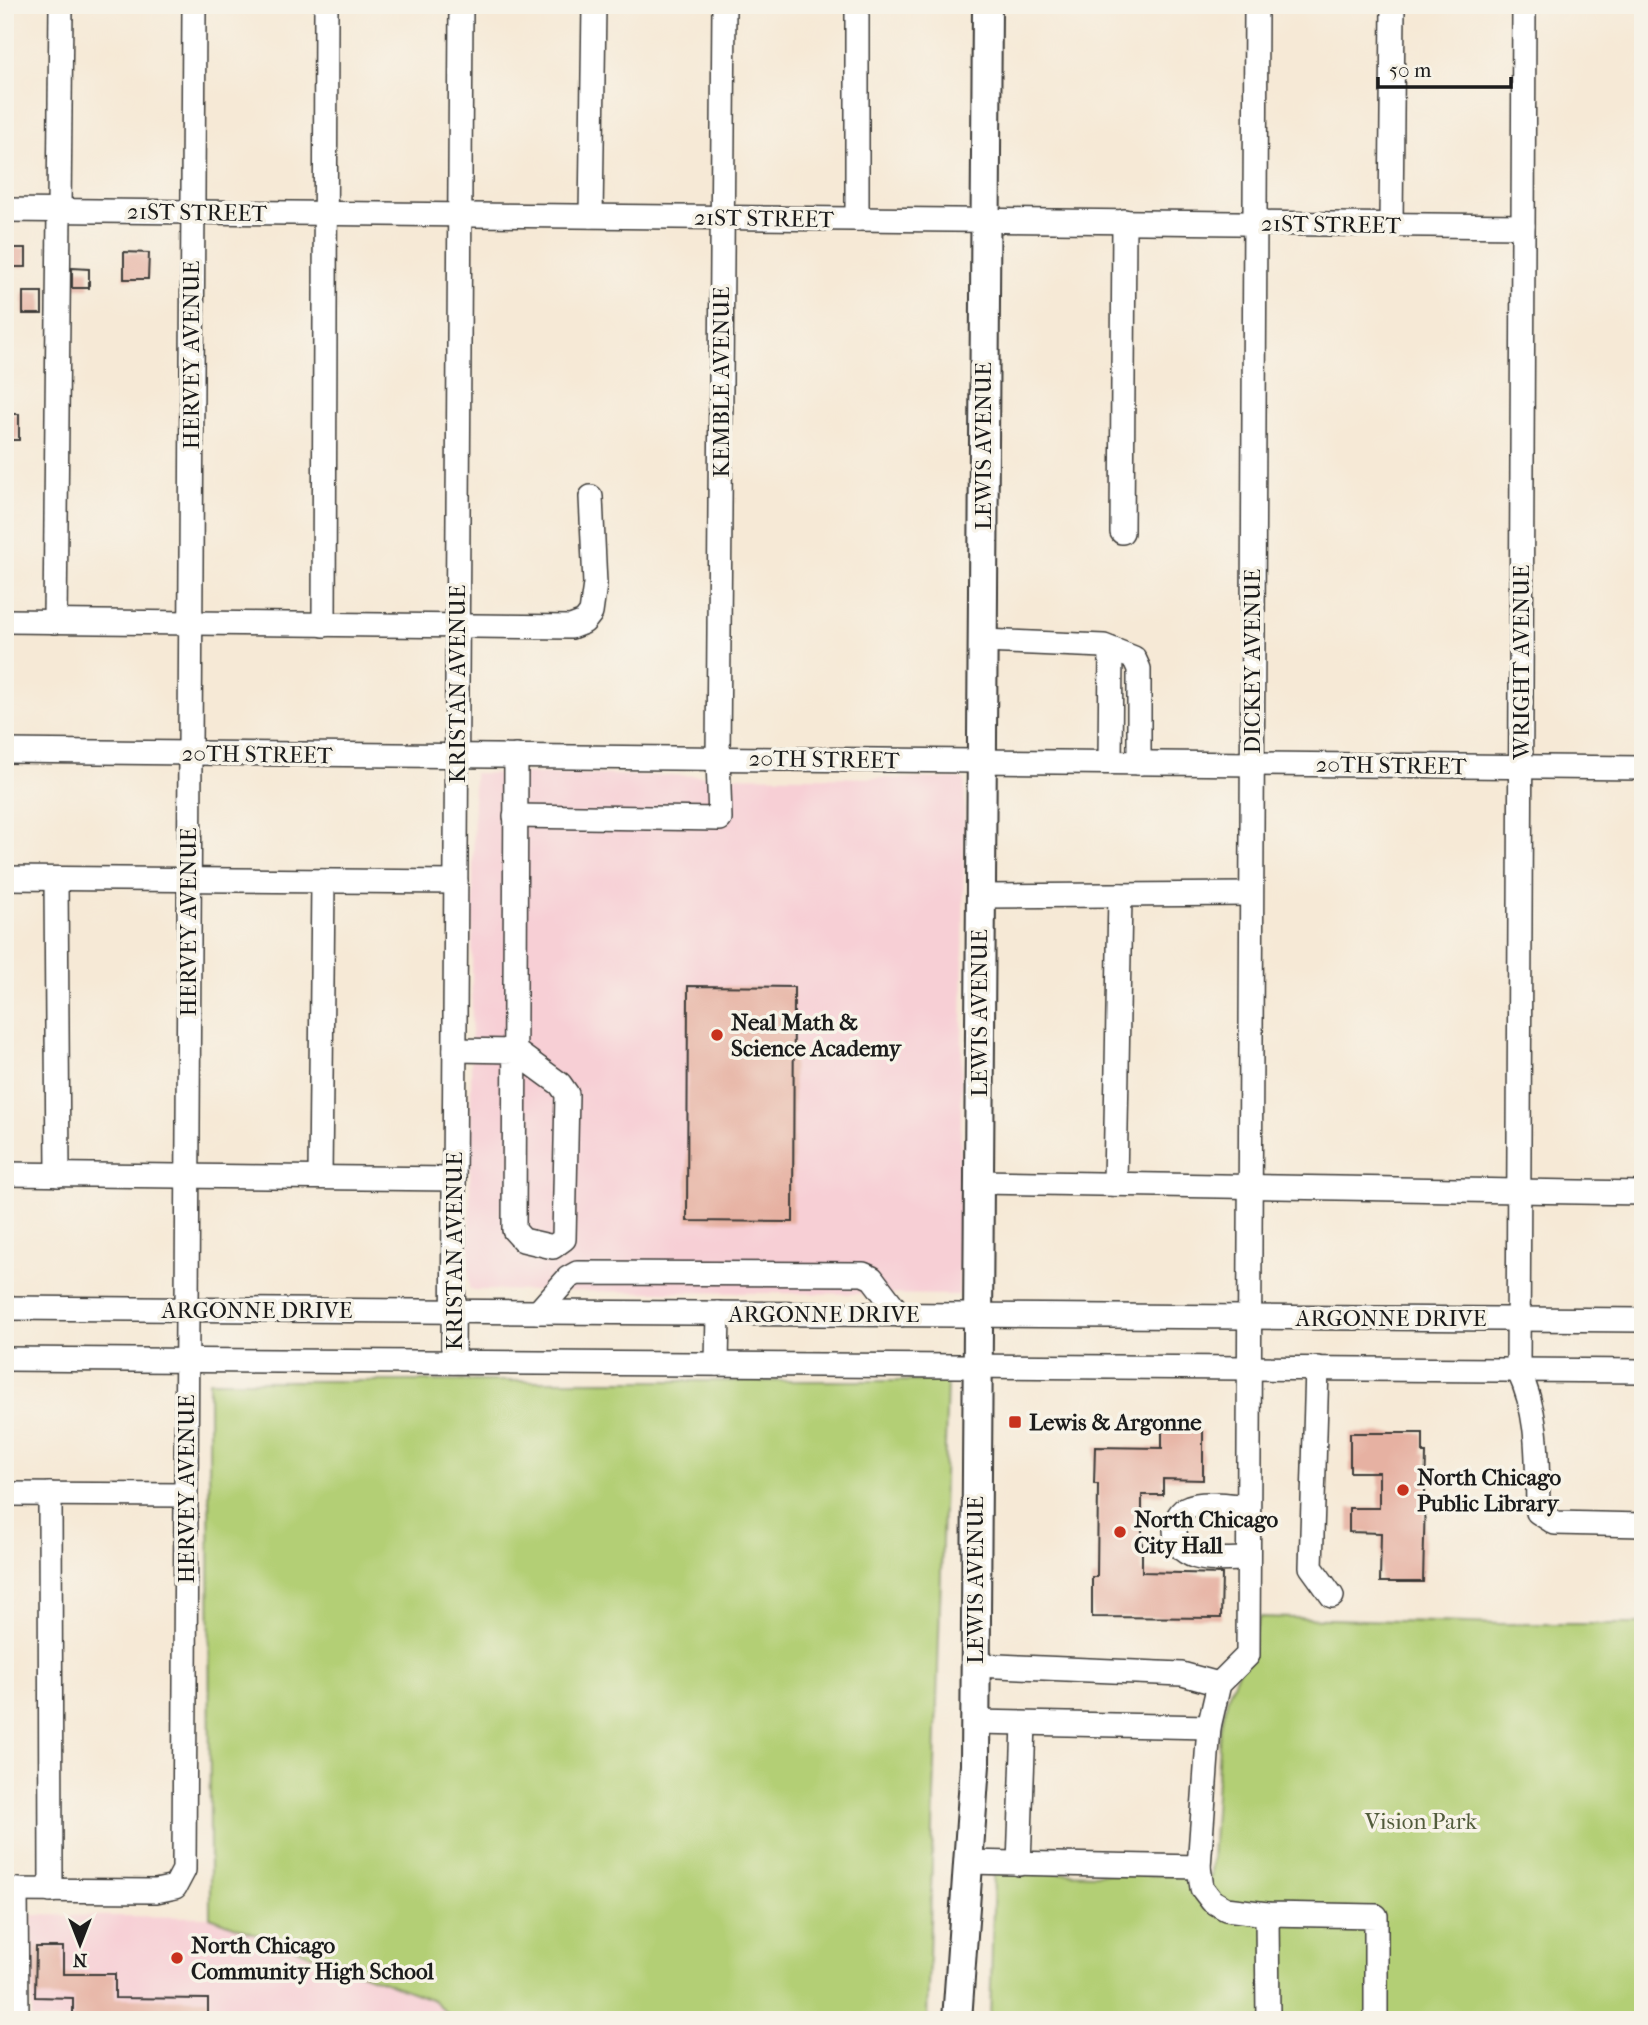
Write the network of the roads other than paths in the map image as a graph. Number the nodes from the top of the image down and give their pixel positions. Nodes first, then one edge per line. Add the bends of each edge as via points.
1 (61, 5) edge
2 (194, 5) edge
3 (326, 5) edge
4 (461, 5) edge
5 (593, 5) edge
6 (724, 5) edge
7 (857, 5) edge
8 (987, 5) edge
9 (1256, 5) edge
10 (1393, 5) edge
11 (1524, 5) edge
12 (5, 210) edge
13 (59, 211) junction
14 (192, 212) junction
15 (324, 213) junction
16 (460, 215) junction
17 (591, 216) junction
18 (722, 217) junction
19 (857, 219) junction
20 (985, 220) junction
21 (1124, 222) junction
22 (1255, 223) junction
23 (1391, 224) junction
24 (1523, 226) junction
25 (591, 497) dead end
26 (1122, 532) dead end
27 (5, 621) edge
28 (55, 622) junction
29 (190, 623) junction
30 (324, 625) junction
31 (457, 626) junction
32 (982, 641) junction
33 (1111, 649) junction
34 (5, 751) edge
35 (189, 753) junction
36 (457, 756) junction
37 (516, 756) junction
38 (718, 758) junction
39 (981, 761) junction
40 (1110, 762) junction
41 (1139, 763) junction
42 (1252, 764) junction
43 (1521, 766) junction
44 (1643, 768) edge
45 (515, 816) junction
46 (5, 878) edge
47 (56, 879) junction
48 (188, 880) junction
49 (323, 881) junction
50 (456, 882) junction
51 (1251, 894) junction
52 (1120, 895) junction
53 (980, 896) junction
54 (455, 1050) junction
55 (515, 1051) junction
56 (5, 1174) edge
57 (58, 1175) junction
58 (187, 1176) junction
59 (320, 1177) junction
60 (454, 1179) junction
61 (978, 1182) junction
62 (1115, 1184) junction
63 (1249, 1187) junction
64 (1519, 1191) junction
65 (1643, 1193) edge
66 (5, 1308) edge
67 (186, 1309) junction
68 (453, 1311) junction
69 (538, 1312) junction
70 (718, 1313) junction
71 (900, 1315) junction
72 (976, 1315) junction
73 (1248, 1317) junction
74 (1518, 1319) junction
75 (1643, 1320) edge
76 (5, 1359) edge
77 (186, 1360) junction
78 (453, 1362) junction
79 (718, 1364) junction
80 (976, 1366) junction
81 (1248, 1368) junction
82 (1317, 1368) junction
83 (1518, 1370) junction
84 (1643, 1371) edge
85 (5, 1494) edge
86 (50, 1494) junction
87 (186, 1495) junction
88 (1248, 1506) junction
89 (1643, 1525) edge
90 (1248, 1559) junction
91 (1332, 1596) dead end
92 (975, 1665) junction
93 (1219, 1684) junction
94 (975, 1722) junction
95 (1024, 1724) junction
96 (1209, 1727) junction
97 (967, 1862) junction
98 (1018, 1864) junction
99 (1199, 1867) junction
100 (11, 1890) edge
101 (51, 1891) junction
102 (1267, 1914) junction
103 (17, 2020) edge
104 (957, 2020) edge
105 (1268, 2020) edge
106 (1376, 2020) edge

1 - 13 street
2 - 14 street, HERVEY AVENUE
3 - 15 street
4 - 16 street, KRISTAN AVENUE
5 - 17 street
6 - 18 street, KEMBLE AVENUE
7 - 19 street
8 - 20 main road, LEWIS AVENUE
9 - 22 street, DICKEY AVENUE
10 - 23 street
11 - 24 street, WRIGHT AVENUE
12 - 13 street, 21ST STREET
13 - 14 street, 21ST STREET
13 - 28 street
14 - 15 street, 21ST STREET
14 - 29 street, HERVEY AVENUE
15 - 16 street, 21ST STREET
15 - 30 street
16 - 17 street, 21ST STREET
16 - 31 street, KRISTAN AVENUE
17 - 18 street, 21ST STREET
18 - 19 street, 21ST STREET
18 - 38 street, KEMBLE AVENUE
19 - 20 street, 21ST STREET
20 - 21 street, 21ST STREET
20 - 32 main road, LEWIS AVENUE
21 - 22 street, 21ST STREET
21 - 26 street
22 - 23 street, 21ST STREET
22 - 42 street, DICKEY AVENUE
23 - 24 street, 21ST STREET
24 - 43 street, WRIGHT AVENUE
25 - 31 street via 595,584 594,601 584,622 561,628
27 - 28 street
28 - 29 street
29 - 30 street
29 - 35 street, HERVEY AVENUE
30 - 31 street
31 - 36 street, KRISTAN AVENUE
32 - 33 street
32 - 39 main road, LEWIS AVENUE
33 - 40 street
33 - 41 street via 1134,658 1139,669
34 - 35 street, 20TH STREET
35 - 36 street, 20TH STREET
35 - 48 street, HERVEY AVENUE
36 - 37 street, 20TH STREET
36 - 50 street, KRISTAN AVENUE
37 - 38 street, 20TH STREET
37 - 45 street
38 - 39 street, 20TH STREET
38 - 45 street, KEMBLE AVENUE via 720,819
39 - 40 street, 20TH STREET
39 - 53 main road, LEWIS AVENUE
40 - 41 street, 20TH STREET
41 - 42 street, 20TH STREET
42 - 43 street, 20TH STREET
42 - 51 street, DICKEY AVENUE
43 - 44 street, 20TH STREET
43 - 64 street, WRIGHT AVENUE
45 - 55 street
46 - 47 street
47 - 48 street
47 - 57 street
48 - 49 street
48 - 58 street, HERVEY AVENUE
49 - 50 street
49 - 59 street
50 - 54 street, KRISTAN AVENUE
51 - 52 street
51 - 63 street, DICKEY AVENUE
52 - 53 street
52 - 62 street
53 - 61 main road, LEWIS AVENUE
54 - 55 street
54 - 60 street, KRISTAN AVENUE
55 - 55 street via 514,1230 523,1240 553,1247 564,1239 567,1094 561,1084
56 - 57 street
57 - 58 street
58 - 59 street
58 - 67 street, HERVEY AVENUE
59 - 60 street
60 - 68 street, KRISTAN AVENUE
61 - 62 street
61 - 72 main road, LEWIS AVENUE
62 - 63 street
63 - 64 street
63 - 73 street, DICKEY AVENUE
64 - 65 street
64 - 74 street, WRIGHT AVENUE
66 - 67 street, ARGONNE DRIVE
67 - 68 street, ARGONNE DRIVE
67 - 77 street, HERVEY AVENUE
68 - 69 street, ARGONNE DRIVE
68 - 78 street, KRISTAN AVENUE
69 - 70 street, ARGONNE DRIVE
69 - 71 street via 577,1273 863,1274 872,1278
70 - 71 street, ARGONNE DRIVE
70 - 79 street
71 - 72 street, ARGONNE DRIVE
72 - 73 street, ARGONNE DRIVE
72 - 80 main road, LEWIS AVENUE
73 - 74 street, ARGONNE DRIVE
73 - 81 street, DICKEY AVENUE
74 - 75 street, ARGONNE DRIVE
74 - 83 street, WRIGHT AVENUE
76 - 77 street
77 - 78 street
77 - 87 street, HERVEY AVENUE
78 - 79 street
79 - 80 street
80 - 81 street
80 - 92 main road, LEWIS AVENUE
81 - 82 street
81 - 88 street, DICKEY AVENUE
82 - 83 street
82 - 91 street via 1311,1567
83 - 84 street
83 - 89 street via 1528,1390 1536,1427 1538,1512 1555,1523
85 - 86 street
86 - 87 street
86 - 101 street
87 - 101 street, HERVEY AVENUE via 184,1870 176,1887 156,1891
88 - 90 street, DICKEY AVENUE
88 - 90 street via 1192,1505 1183,1509 1175,1530 1185,1553 1195,1558
90 - 93 street, DICKEY AVENUE via 1248,1655
92 - 93 street via 1182,1674
92 - 94 main road, LEWIS AVENUE
93 - 96 street
94 - 95 street
94 - 97 main road, LEWIS AVENUE
95 - 96 street
95 - 98 street
96 - 99 street
97 - 98 street
97 - 104 main road, LEWIS AVENUE
98 - 99 street
99 - 102 street via 1202,1888 1212,1900 1227,1909
100 - 101 street
100 - 103 street
102 - 105 street
102 - 106 street via 1376,1916

